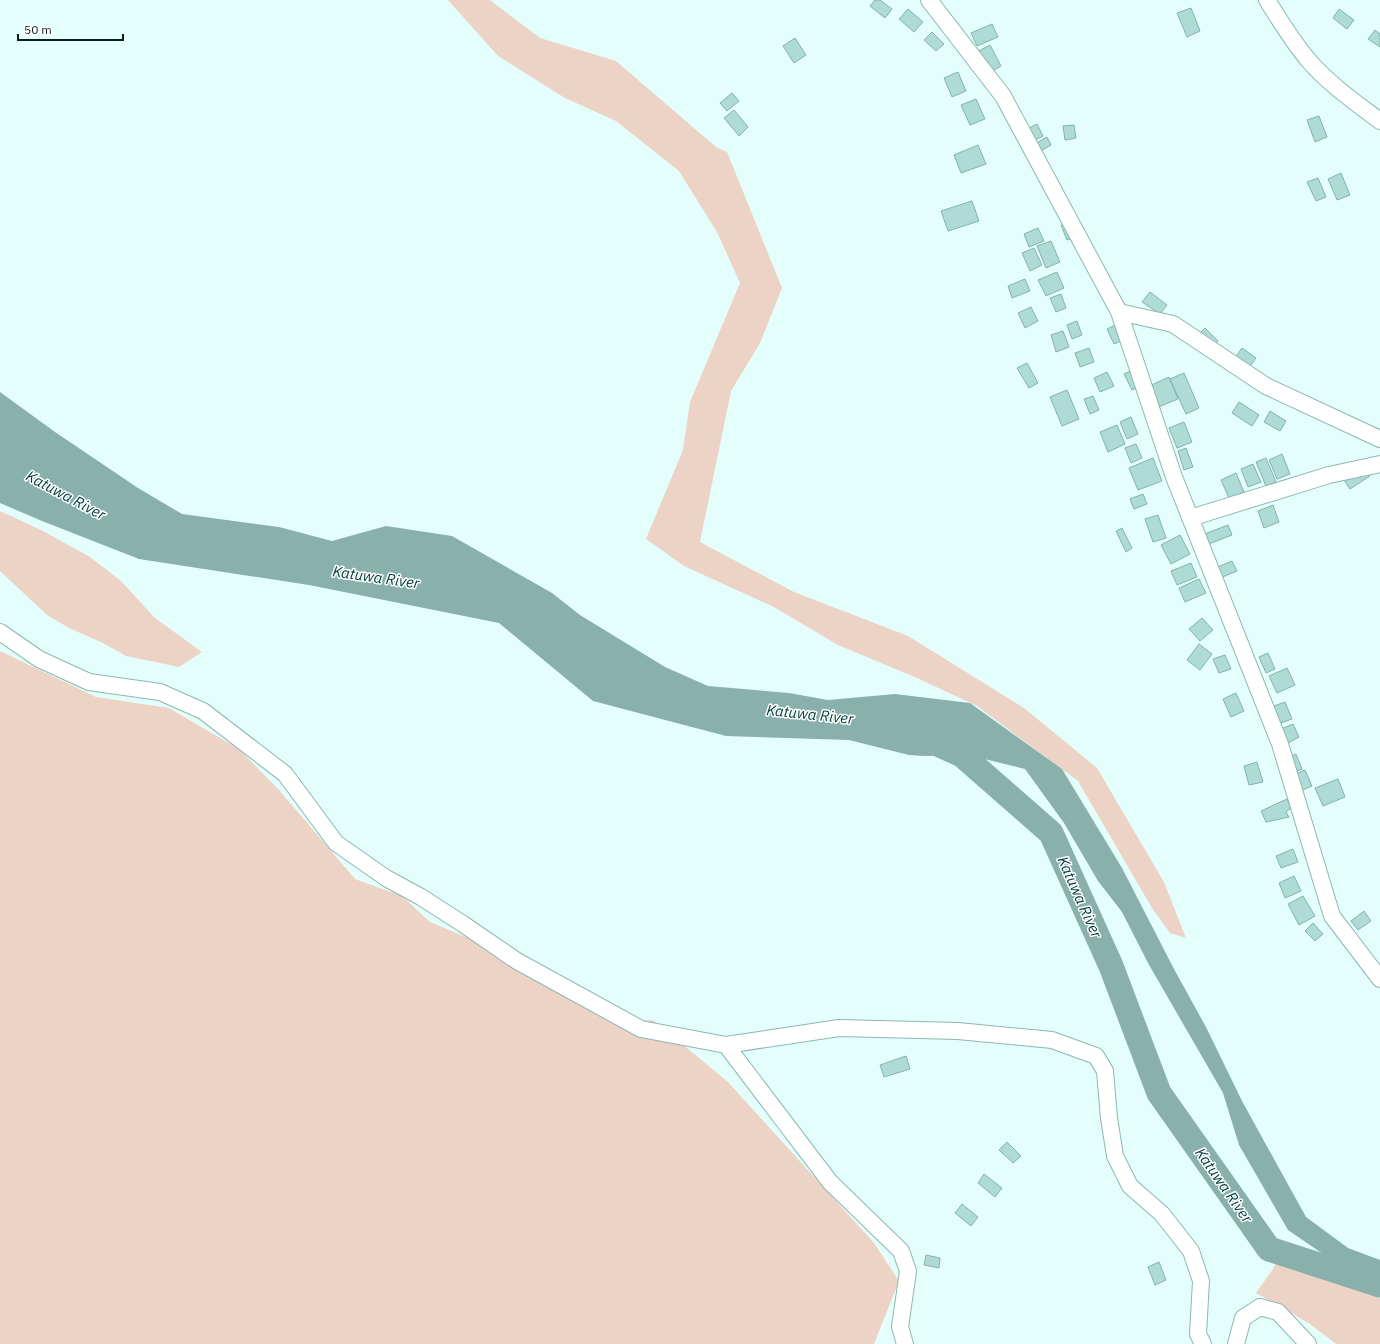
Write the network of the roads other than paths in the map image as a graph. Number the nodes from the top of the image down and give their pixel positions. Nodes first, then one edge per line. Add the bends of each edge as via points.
1 (929, 0) edge
2 (1267, 0) edge
3 (1380, 121) edge
4 (1119, 312) junction
5 (1380, 439) edge
6 (1380, 464) edge
7 (1190, 518) junction
8 (0, 632) edge
9 (1380, 978) edge
10 (726, 1045) junction
11 (905, 1344) edge
12 (1203, 1344) edge
13 (1236, 1344) edge
14 (1308, 1344) edge

1 - 4 street via 1003,96
2 - 3 street via 1293,41 1310,62
4 - 5 street via 1173,324 1266,386
4 - 7 street
6 - 7 street via 1329,475
7 - 9 street via 1280,744 1332,916
8 - 10 street via 39,658 89,682 160,692 203,711 284,774 336,843 386,878 464,924 517,962 641,1029
10 - 11 street via 830,1182 901,1251 908,1272 900,1327
10 - 12 street via 840,1028 958,1031 1052,1040 1096,1056 1106,1071 1115,1156 1130,1186 1162,1214 1191,1251 1201,1281 1198,1334
13 - 14 street via 1243,1318 1260,1308 1278,1312

